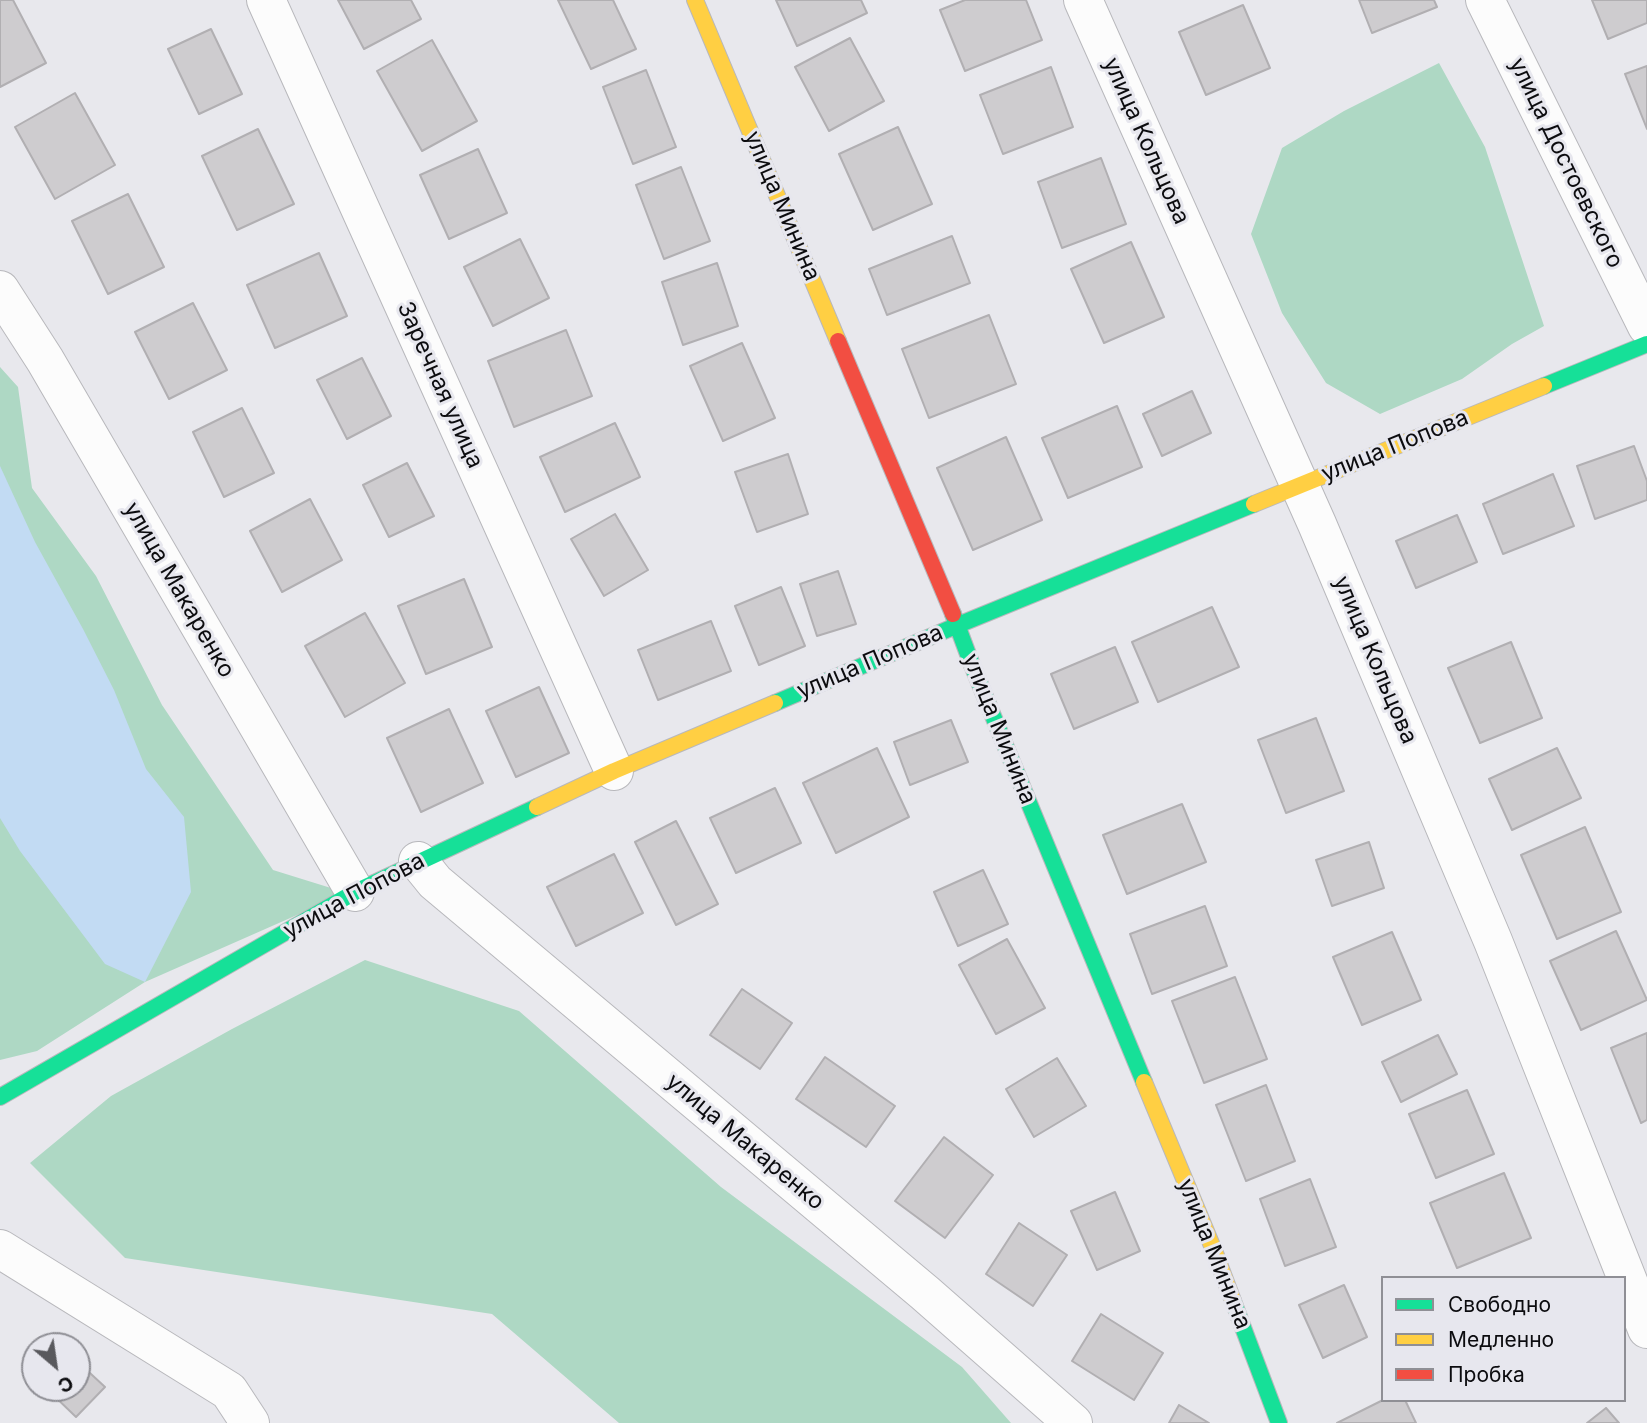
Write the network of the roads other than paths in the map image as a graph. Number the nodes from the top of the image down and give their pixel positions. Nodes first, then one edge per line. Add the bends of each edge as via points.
1 (266, 0) edge
2 (695, 0) edge
3 (1083, 0) edge
4 (1485, 0) edge
5 (0, 290) edge
6 (1647, 327) edge
7 (1647, 344) edge
8 (1300, 485) junction
9 (958, 625) junction
10 (614, 771) junction
11 (418, 861) junction
12 (355, 892) junction
13 (0, 1097) edge
14 (0, 1249) edge
15 (1626, 1276) edge
16 (1626, 1276) edge
17 (1647, 1329) edge
18 (250, 1423) edge
19 (1073, 1423) edge
20 (1279, 1423) edge

1 - 10 street, Заречная улица
2 - 9 street, улица Минина
3 - 8 street, улица Кольцова
4 - 6 street, улица Достоевского
5 - 12 street, улица Макаренко
7 - 8 street, улица Попова
8 - 9 street, улица Попова
8 - 16 street, улица Кольцова via 1487,928
9 - 10 street, улица Попова
9 - 20 street, улица Минина via 1215,1253
10 - 11 street, улица Попова
11 - 12 street, улица Попова
11 - 19 street, улица Макаренко via 435,882
12 - 13 street, улица Попова
14 - 18 street via 229,1391
15 - 17 street, улица Кольцова

